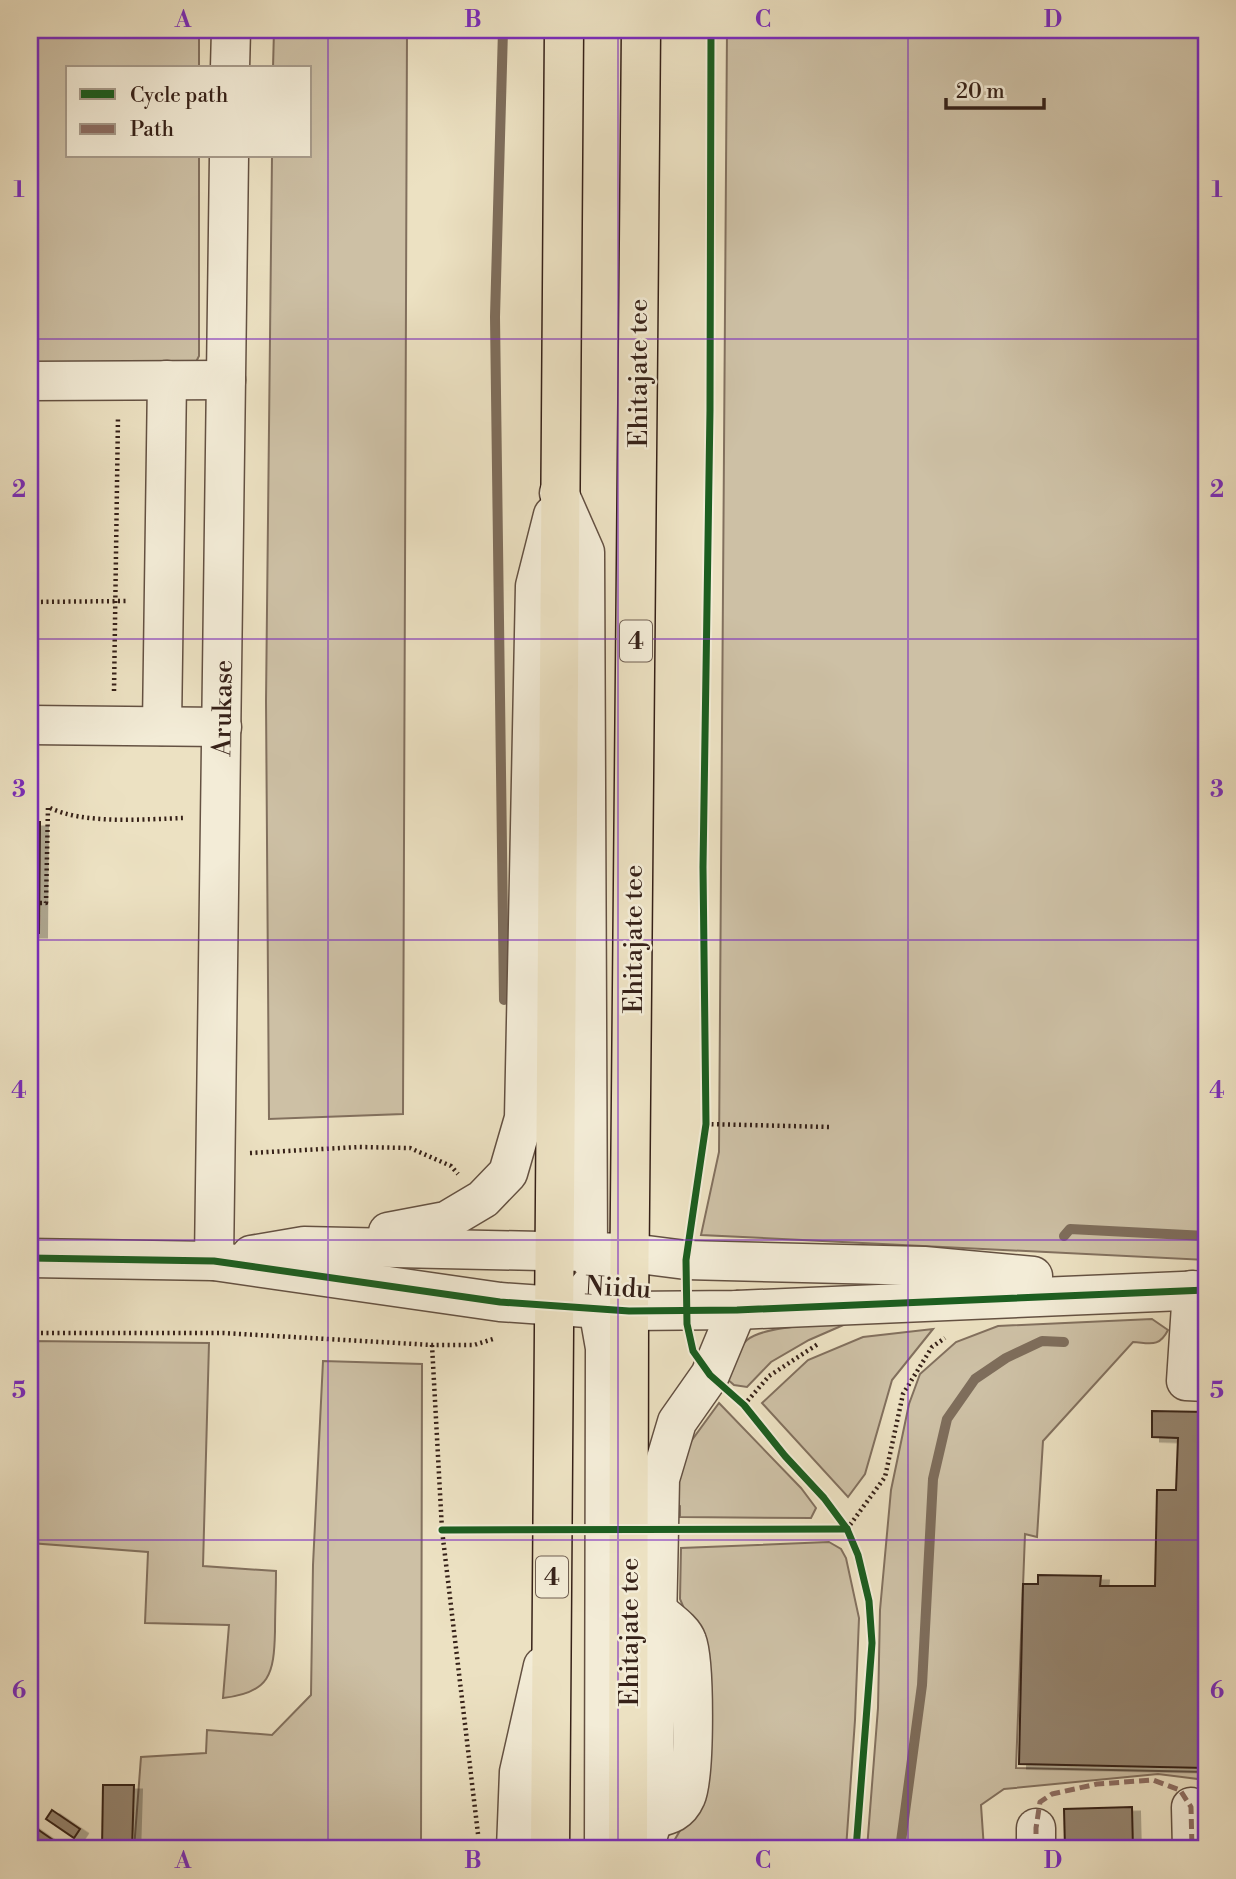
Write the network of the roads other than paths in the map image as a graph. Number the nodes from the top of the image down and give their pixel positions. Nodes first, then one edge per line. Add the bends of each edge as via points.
1 (231, 30) edge
2 (564, 30) edge
3 (641, 30) edge
4 (230, 66) edge
5 (229, 158) edge
6 (167, 380) junction
7 (226, 380) junction
8 (30, 381) edge
9 (559, 493) junction
10 (30, 725) edge
11 (162, 726) junction
12 (222, 727) junction
13 (304, 1246) junction
14 (572, 1253) junction
15 (631, 1253) junction
16 (30, 1258) edge
17 (215, 1261) junction
18 (1191, 1290) edge
19 (555, 1305) junction
20 (615, 1309) junction
21 (737, 1310) junction
22 (1206, 1382) edge
23 (552, 1630) junction
24 (1191, 1807) dead end
25 (648, 1834) edge
26 (516, 1849) edge
27 (550, 1849) edge
28 (604, 1849) edge
29 (628, 1849) edge
30 (1192, 1849) edge

1 - 4 street
2 - 9 highway, 4
3 - 15 highway, Ehitajate tee / 4
5 - 7 street, Arukase
6 - 7 street
6 - 8 street
6 - 11 street
7 - 12 street, Arukase
9 - 13 street via 536,586 524,1118 509,1172 483,1199 446,1222
9 - 14 highway, 4
10 - 11 street
11 - 12 street
12 - 17 street, Arukase
13 - 14 street, Niidu
13 - 17 street, Niidu
14 - 15 street, Niidu
14 - 19 highway, 4
14 - 20 street
15 - 18 street, Niidu via 686,1260 924,1266
15 - 20 highway, Ehitajate tee / 4
16 - 17 street, Niidu
17 - 19 street, Niidu via 500,1302
18 - 21 street, Niidu
18 - 22 street via 1186,1381
19 - 20 street, Niidu
19 - 23 highway, 4
20 - 21 street, Niidu
20 - 28 street via 605,1348
20 - 29 highway, Ehitajate tee / 4
21 - 25 street via 710,1375 677,1422 660,1479
23 - 26 street via 519,1772
23 - 27 highway, 4
24 - 30 street

